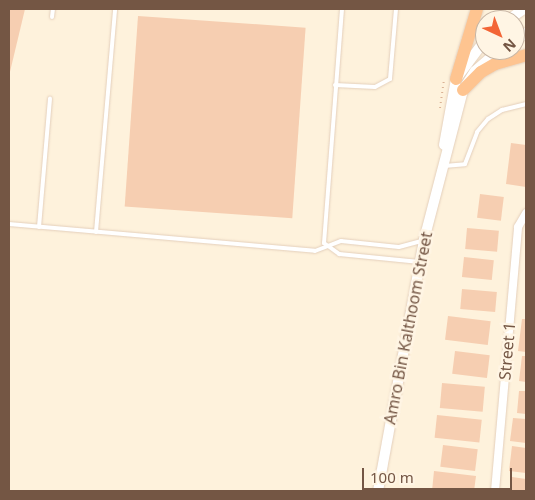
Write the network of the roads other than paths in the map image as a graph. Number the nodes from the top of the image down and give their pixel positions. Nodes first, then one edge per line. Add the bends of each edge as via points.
1 (53, 9) edge
2 (115, 9) edge
3 (342, 9) edge
4 (396, 9) edge
5 (477, 9) edge
6 (52, 17) dead end
7 (526, 55) edge
8 (475, 58) edge
9 (488, 60) edge
10 (460, 84) junction
11 (335, 85) junction
12 (50, 98) dead end
13 (526, 104) edge
14 (442, 166) junction
15 (526, 213) edge
16 (9, 224) edge
17 (39, 227) junction
18 (96, 232) junction
19 (424, 240) junction
20 (326, 246) junction
21 (420, 262) junction
22 (378, 491) edge
23 (496, 491) edge

1 - 6 lane
2 - 18 lane
3 - 11 lane
4 - 11 lane via 390,79 375,87
5 - 10 highway
7 - 10 highway via 494,64
8 - 10 street, Amro Bin Kalthoom Street
9 - 10 street, Amro Bin Kalthoom Street
10 - 14 street, Amro Bin Kalthoom Street
11 - 20 lane via 323,229
12 - 17 lane
13 - 14 lane via 502,110 488,119 477,132 465,164
14 - 19 street, Amro Bin Kalthoom Street
15 - 23 street, Street 1 via 518,227
16 - 17 lane
17 - 18 lane
18 - 20 lane via 315,251
19 - 20 lane via 399,247 342,241
19 - 21 street, Amro Bin Kalthoom Street
20 - 21 lane via 339,254
21 - 22 street, Amro Bin Kalthoom Street

